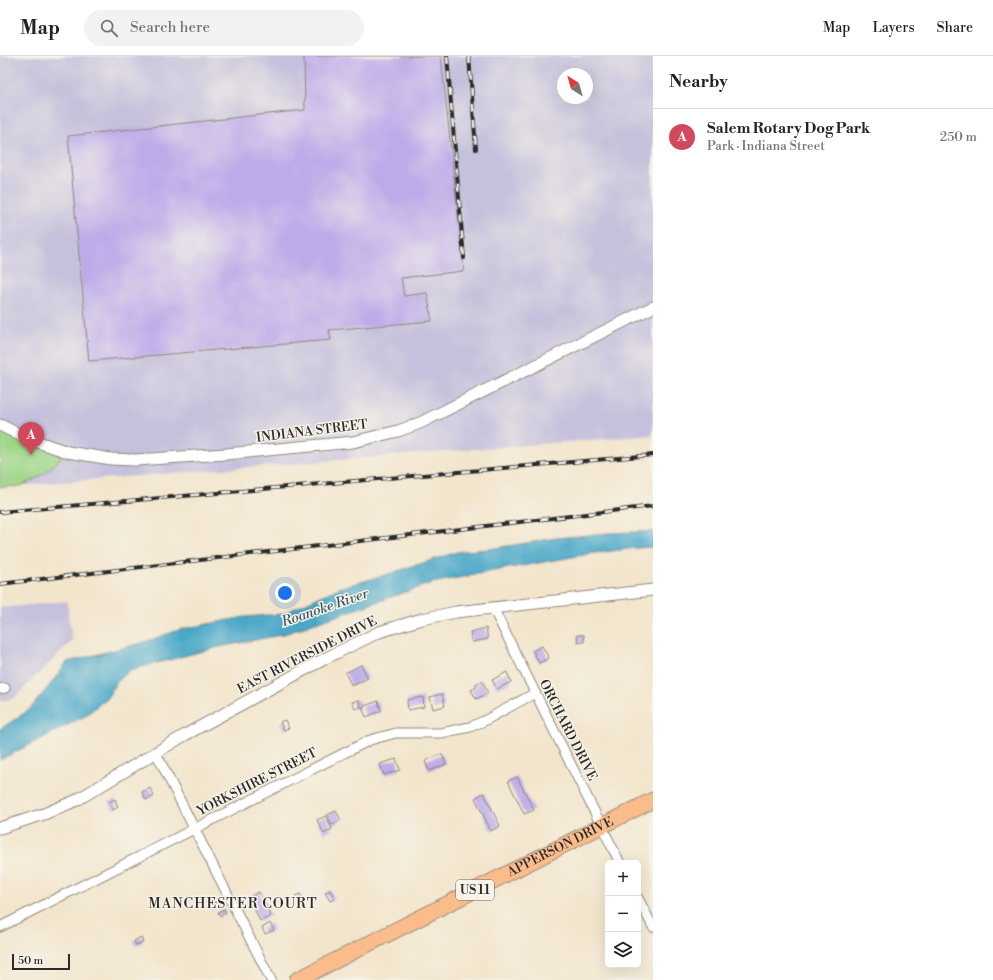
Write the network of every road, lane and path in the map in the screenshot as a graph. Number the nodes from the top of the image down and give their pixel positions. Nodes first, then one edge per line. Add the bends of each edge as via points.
1 (653, 307) edge
2 (0, 425) edge
3 (653, 590) edge
4 (493, 608) junction
5 (535, 694) junction
6 (156, 753) junction
7 (653, 800) edge
8 (601, 826) junction
9 (0, 828) edge
10 (194, 828) junction
11 (618, 860) edge
12 (641, 904) edge
13 (0, 927) edge
14 (653, 927) edge
15 (271, 980) edge
16 (297, 980) edge

1 - 2 street, INDIANA STREET via 420,423 353,442 162,459 111,459 68,452 26,438
3 - 4 street, EAST RIVERSIDE DRIVE
4 - 5 street, ORCHARD DRIVE
4 - 6 street, EAST RIVERSIDE DRIVE via 422,619 368,637
5 - 8 street, ORCHARD DRIVE
5 - 10 street, YORKSHIRE STREET via 470,727 441,733 396,733 370,740
6 - 9 street, EAST RIVERSIDE DRIVE via 72,802
6 - 10 street
7 - 8 main road, APPERSON DRIVE / US 11
8 - 11 street, ORCHARD DRIVE
8 - 16 main road, APPERSON DRIVE / US 11
10 - 13 street, YORKSHIRE STREET
10 - 15 street
12 - 14 street

